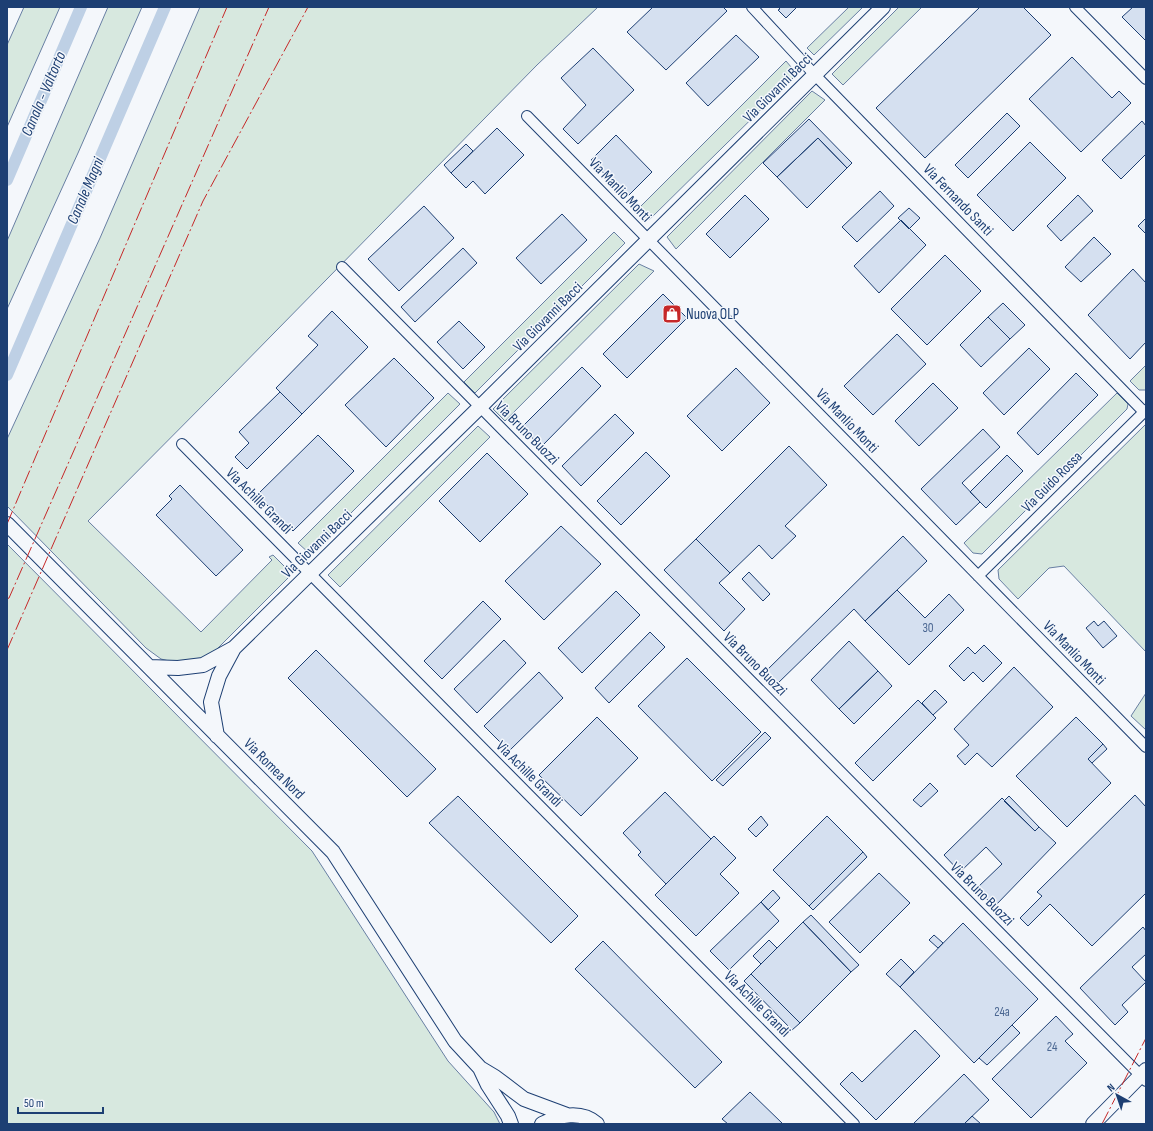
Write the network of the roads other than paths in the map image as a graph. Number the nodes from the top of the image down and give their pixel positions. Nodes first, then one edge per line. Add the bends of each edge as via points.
1 (752, 7) edge
2 (883, 7) edge
3 (1075, 7) edge
4 (815, 75) junction
5 (1146, 79) edge
6 (527, 116) dead end
7 (649, 240) junction
8 (342, 267) dead end
9 (480, 407) junction
10 (1145, 411) edge
11 (182, 444) dead end
12 (7, 524) edge
13 (311, 574) junction
14 (978, 576) junction
15 (234, 648) junction
16 (148, 667) junction
17 (217, 736) junction
18 (1146, 747) edge
19 (480, 1068) junction
20 (1144, 1076) edge
21 (566, 1115) junction
22 (511, 1124) edge
23 (542, 1124) edge
24 (597, 1124) edge
25 (854, 1124) edge
26 (1093, 1124) edge

1 - 4 street, Via Fernando Santi
2 - 4 main road, Via Giovanni Bacci
3 - 5 street
4 - 7 main road, Via Giovanni Bacci
4 - 10 street, Via Fernando Santi
6 - 7 street, Via Manlio Monti
7 - 9 main road, Via Giovanni Bacci
7 - 14 street, Via Manlio Monti
8 - 9 street, Via Bruno Buozzi
9 - 13 main road, Via Giovanni Bacci
9 - 20 street, Via Bruno Buozzi
10 - 14 street, Via Guido Rossa
11 - 13 street, Via Achille Grandi
12 - 16 main road, Via Romea Nord
13 - 15 main road, Via Giovanni Bacci
13 - 25 street, Via Achille Grandi
14 - 18 street, Via Manlio Monti
15 - 16 main road, Via Giovanni Bacci via 203,665 178,668
15 - 17 main road, Via Giovanni Bacci via 219,676 212,702
16 - 17 main road, Via Romea Nord
17 - 19 main road, Via Romea Nord via 333,852 455,1040
19 - 21 main road, Via Romea Nord via 524,1100
19 - 22 main road, Via Romea Nord
20 - 26 main road
21 - 23 main road
21 - 24 main road, Via Romea Nord via 581,1116

